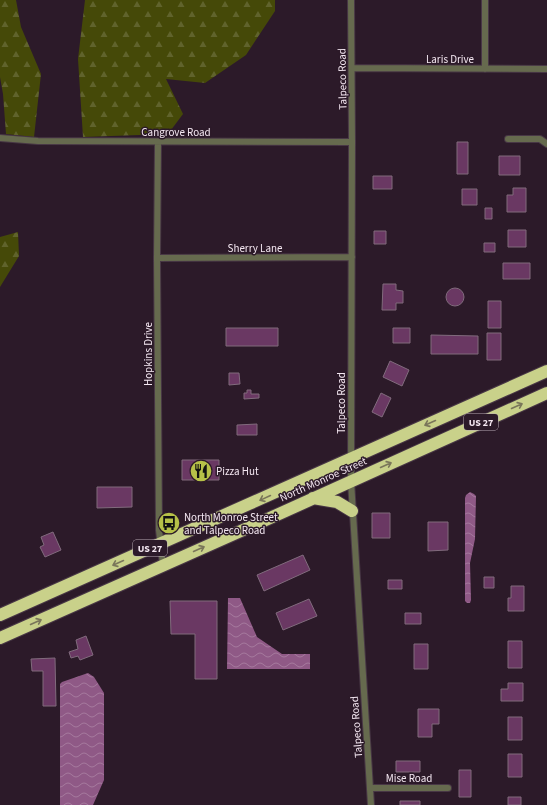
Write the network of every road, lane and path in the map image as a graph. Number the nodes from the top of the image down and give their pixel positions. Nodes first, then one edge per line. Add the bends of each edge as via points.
1 (351, 0) edge
2 (485, 0) edge
3 (352, 68) junction
4 (485, 69) junction
5 (547, 69) edge
6 (0, 138) edge
7 (508, 139) dead end
8 (158, 142) junction
9 (352, 142) junction
10 (547, 144) edge
11 (157, 258) junction
12 (352, 258) junction
13 (547, 371) edge
14 (547, 393) edge
15 (351, 458) junction
16 (351, 481) junction
17 (312, 498) junction
18 (352, 511) junction
19 (161, 544) junction
20 (163, 565) junction
21 (70, 584) junction
22 (78, 603) junction
23 (0, 615) edge
24 (0, 638) edge
25 (370, 788) junction
26 (448, 788) dead end
27 (371, 805) edge

1 - 3 street, Talpeco Road
2 - 4 street
3 - 4 street, Laris Drive
3 - 9 street, Talpeco Road
4 - 5 street, Laris Drive
6 - 8 street, Cangrove Road via 38,141
7 - 10 street via 540,139
8 - 9 street, Cangrove Road
8 - 11 street, Hopkins Drive
9 - 12 street, Talpeco Road
11 - 12 street, Sherry Lane
11 - 19 street, Hopkins Drive
12 - 15 street, Talpeco Road
13 -> 15 highway, North Monroe Street / US 27
16 -> 14 highway, North Monroe Street / US 27
15 - 16 street, Talpeco Road
15 -> 19 highway, North Monroe Street / US 27
16 - 17 highway, North Monroe Street / US 27
16 - 18 street, Talpeco Road
17 - 18 highway via 337,502
20 -> 17 highway, North Monroe Street / US 27
18 - 25 street, Talpeco Road
19 - 20 street, Hopkins Drive
19 -> 21 highway, North Monroe Street / US 27
20 - 22 highway, North Monroe Street / US 27
21 - 22 highway
21 - 23 highway, North Monroe Street / US 27
24 -> 22 highway, North Monroe Street / US 27
25 - 26 street, Mise Road
25 - 27 street, Talpeco Road

